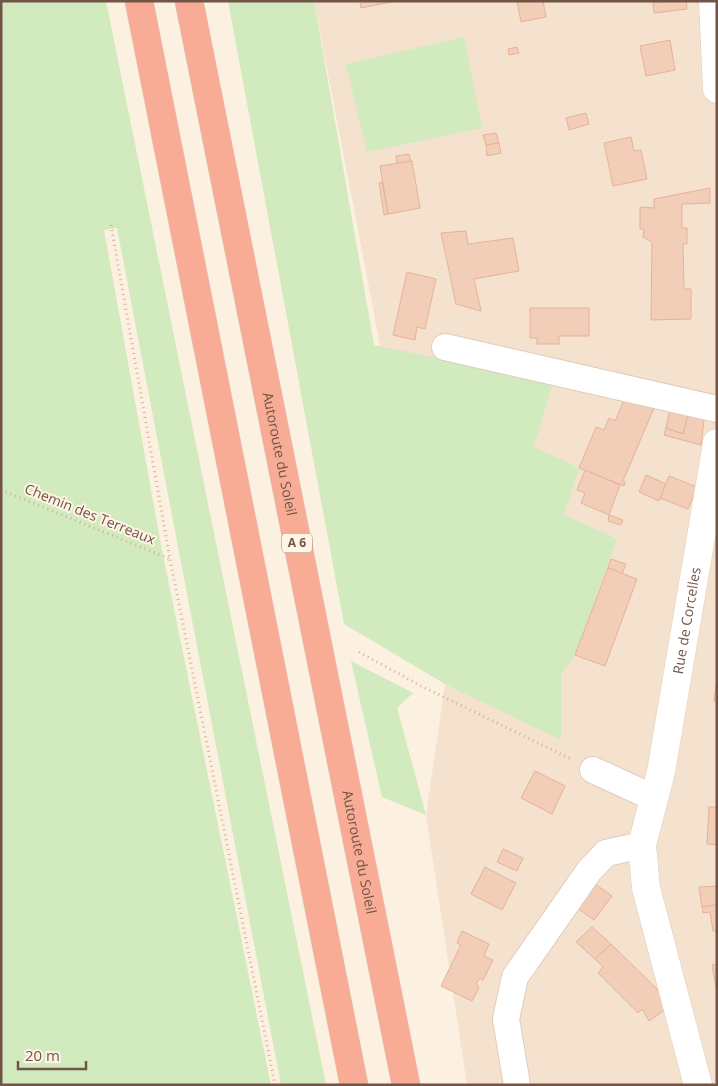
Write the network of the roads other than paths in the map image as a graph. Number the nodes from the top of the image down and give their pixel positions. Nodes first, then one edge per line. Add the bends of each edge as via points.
1 (140, 1) edge
2 (189, 1) edge
3 (712, 1) edge
4 (717, 89) edge
5 (445, 347) dead end
6 (717, 409) edge
7 (717, 443) edge
8 (592, 770) road end
9 (654, 798) junction
10 (642, 846) junction
11 (354, 1085) edge
12 (406, 1085) edge
13 (517, 1085) edge
14 (698, 1085) edge

1 - 11 highway
2 - 12 highway, Autoroute du Soleil / A 6
3 - 4 street
5 - 6 street
7 - 9 street, Rue de Corcelles
8 - 9 street
9 - 10 street, Rue de Corcelles
10 - 13 street via 606,853 589,870 516,977 506,1019
10 - 14 street, Rue de Corcelles via 646,888

